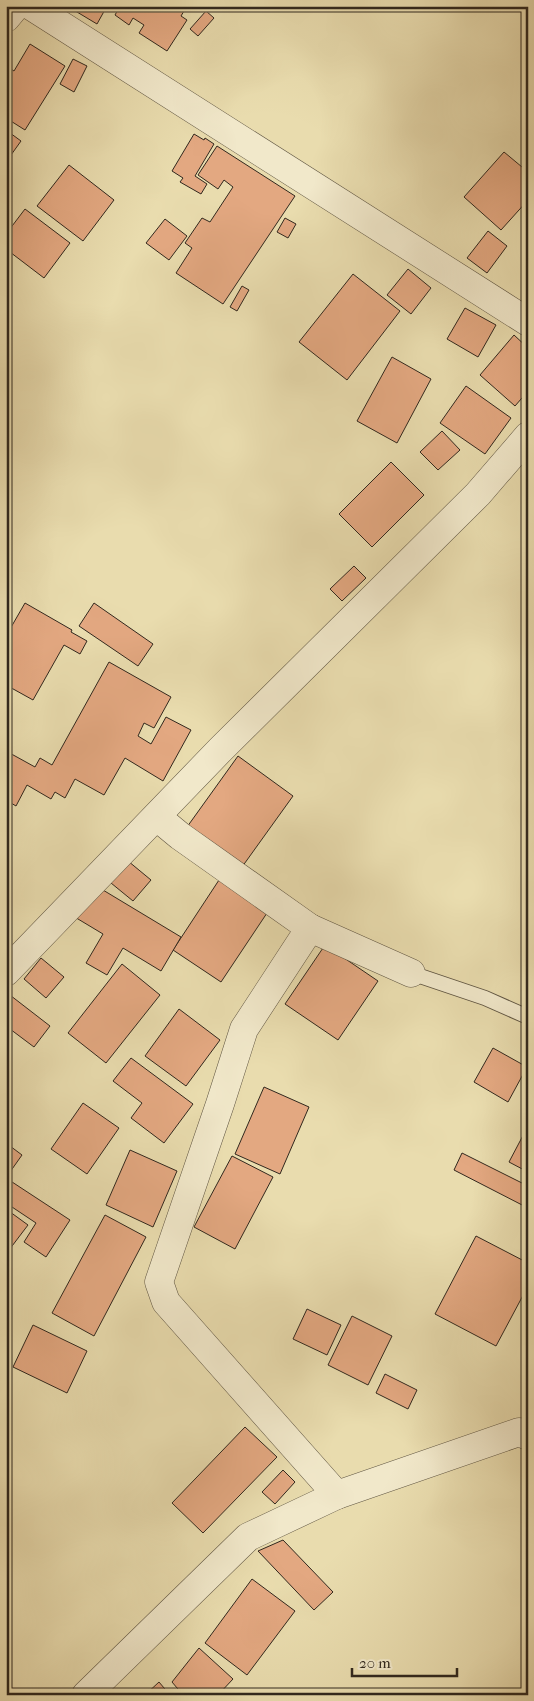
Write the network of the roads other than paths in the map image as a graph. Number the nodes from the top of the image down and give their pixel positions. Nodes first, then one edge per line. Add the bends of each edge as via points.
1 (16, 6) edge
2 (31, 6) edge
3 (6, 18) edge
4 (528, 322) edge
5 (528, 436) edge
6 (157, 818) junction
7 (310, 928) junction
8 (6, 972) edge
9 (411, 973) joint
10 (528, 1018) edge
11 (528, 1436) edge
12 (337, 1495) junction
13 (86, 1695) edge

1 - 3 street
2 - 4 street
5 - 6 street via 478,494 220,750
6 - 7 street
6 - 8 street
7 - 9 street
7 - 12 street via 244,1029 159,1282 166,1302
9 - 10 lane via 485,998
11 - 12 street via 519,1432
12 - 13 street via 248,1537

